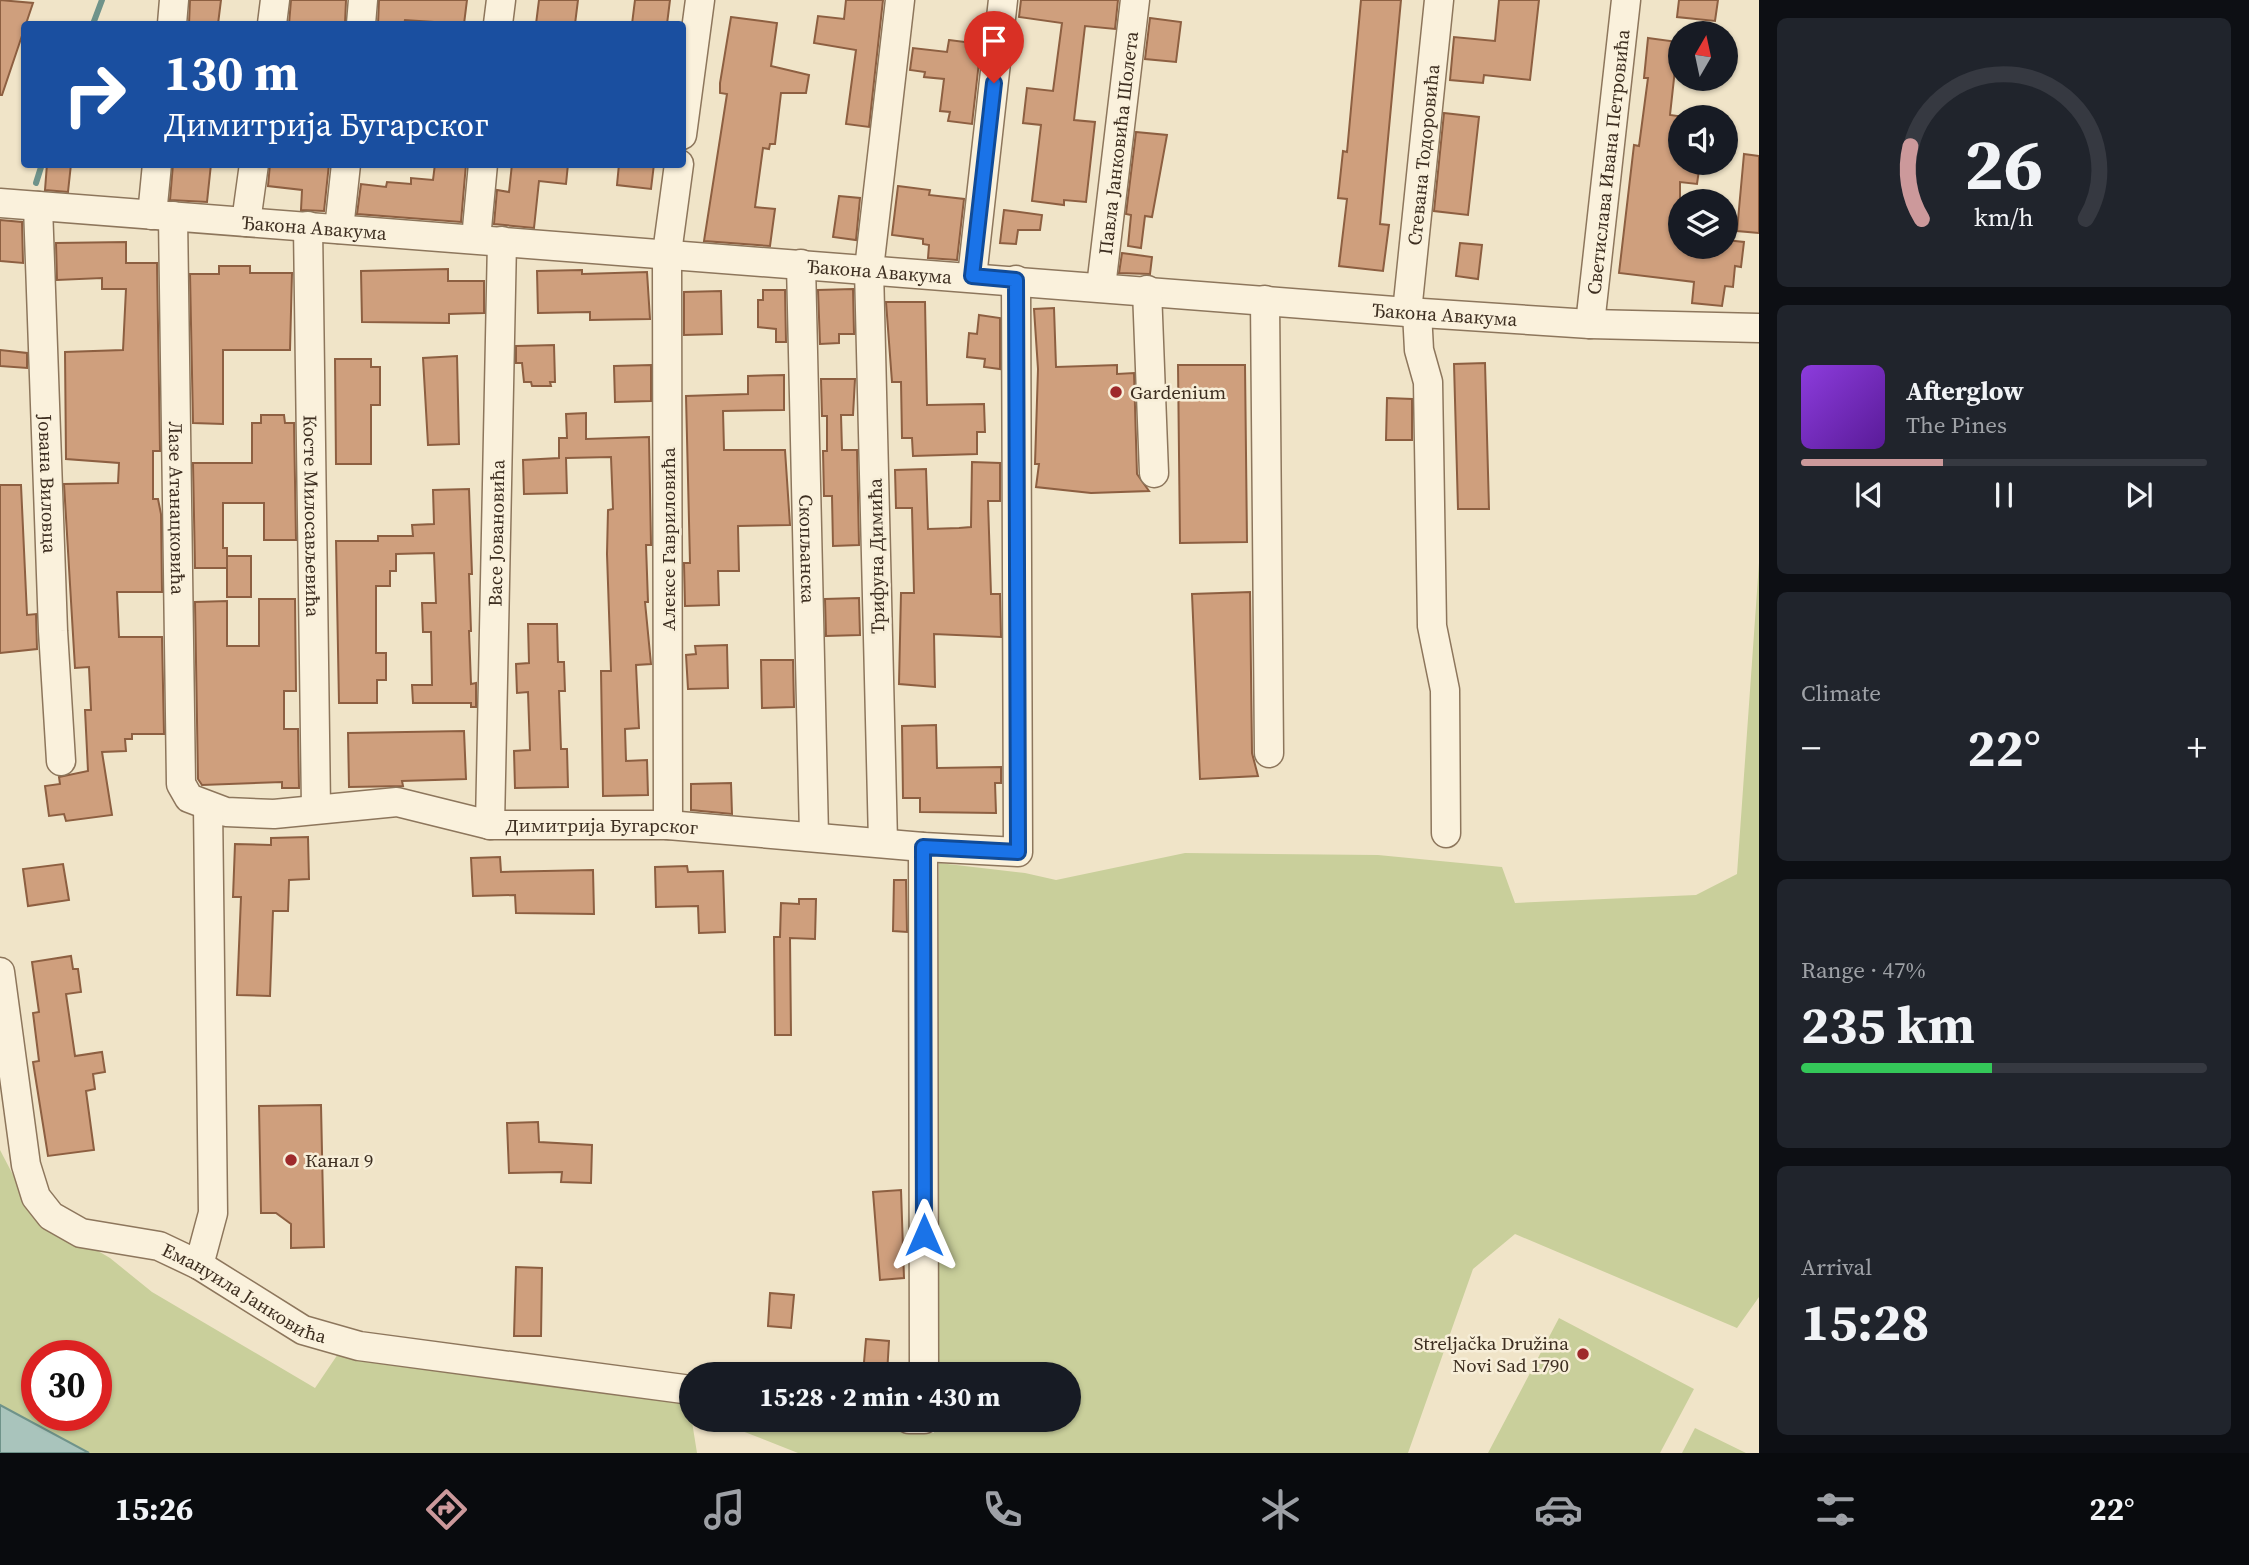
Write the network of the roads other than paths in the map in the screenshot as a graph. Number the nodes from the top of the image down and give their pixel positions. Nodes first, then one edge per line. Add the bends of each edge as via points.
1 (174, 0) edge
2 (275, 0) edge
3 (363, 0) edge
4 (501, 0) edge
5 (700, 0) edge
6 (900, 0) edge
7 (1003, 0) edge
8 (1135, 0) edge
9 (1439, 0) edge
10 (1626, 0) edge
11 (172, 21) edge
12 (272, 21) edge
13 (361, 21) edge
14 (498, 21) edge
15 (686, 105) edge
16 (158, 168) edge
17 (253, 168) edge
18 (346, 168) edge
19 (483, 168) edge
20 (678, 168) edge
21 (0, 203) edge
22 (38, 206) junction
23 (163, 216) junction
24 (246, 222) junction
25 (308, 226) junction
26 (339, 229) junction
27 (489, 240) junction
28 (667, 253) junction
29 (801, 264) junction
30 (869, 269) junction
31 (972, 276) junction
32 (1016, 280) junction
33 (1101, 287) junction
34 (1147, 290) junction
35 (1265, 300) junction
36 (1412, 312) junction
37 (1590, 324) junction
38 (1759, 328) edge
39 (1154, 473) dead end
40 (1269, 753) dead end
41 (61, 761) dead end
42 (199, 802) junction
43 (316, 808) junction
44 (490, 825) junction
45 (668, 825) junction
46 (1446, 833) dead end
47 (814, 836) junction
48 (883, 842) junction
49 (923, 847) junction
50 (0, 972) edge
51 (199, 1265) junction
52 (924, 1362) edge
53 (679, 1388) edge

1 - 11 street
2 - 12 street
3 - 13 street
4 - 14 street
5 - 15 street
6 - 30 street, Трифуна Димића
7 - 31 street
8 - 33 street, Павла Јанковића Шолета
9 - 36 street, Стевана Тодоровића
10 - 37 street, Светислава Ивана Петровића
16 - 23 street, Лазе Атанацковића
17 - 24 street
18 - 26 street
19 - 27 street, Васе Јовановића
20 - 28 street, Алексе Гавриловића
21 - 22 street, Ђакона Авакума
22 - 23 street, Ђакона Авакума
22 - 41 street, Јована Виловца via 52,631
23 - 24 street, Ђакона Авакума
23 - 42 street, Лазе Атанацковића via 180,784
24 - 25 street, Ђакона Авакума
25 - 26 street, Ђакона Авакума
25 - 43 street, Косте Милосављевића
26 - 27 street, Ђакона Авакума
27 - 28 street, Ђакона Авакума
27 - 44 street, Васе Јовановића
28 - 29 street, Ђакона Авакума
28 - 45 street, Алексе Гавриловића
29 - 30 street, Ђакона Авакума
29 - 47 street, Скопљанска
30 - 31 street, Ђакона Авакума
30 - 48 street, Трифуна Димића
31 - 32 street, Ђакона Авакума
32 - 33 street, Ђакона Авакума
32 - 49 street, Димитрија Бугарског via 1018,852
33 - 34 street, Ђакона Авакума
34 - 35 street, Ђакона Авакума
34 - 39 street
35 - 36 street, Ђакона Авакума
35 - 40 street
36 - 37 street, Ђакона Авакума
36 - 46 street, Стевана Тодоровића via 1428,382 1432,626 1446,703
37 - 38 street, Ђакона Авакума
42 - 43 street, Димитрија Бугарског via 226,812 274,814
42 - 51 street, Лазе Атанацковића via 213,1213
43 - 44 street, Димитрија Бугарског via 397,802
44 - 45 street, Димитрија Бугарског
45 - 47 street, Димитрија Бугарског
47 - 48 street, Димитрија Бугарског
48 - 49 street, Димитрија Бугарског
49 - 52 street
50 - 51 street, Емануила Јанковића via 26,1165 36,1197 51,1216 81,1233 159,1246
51 - 53 street, Емануила Јанковића via 303,1330 330,1339

